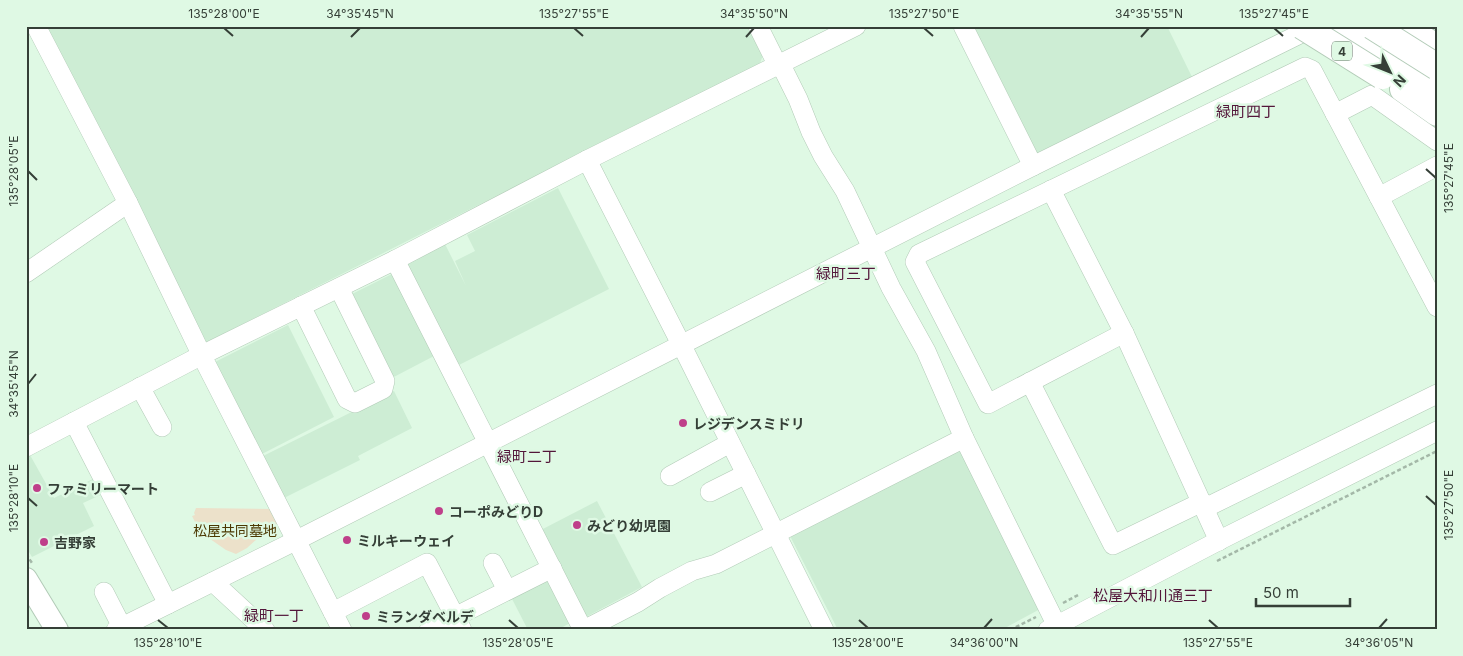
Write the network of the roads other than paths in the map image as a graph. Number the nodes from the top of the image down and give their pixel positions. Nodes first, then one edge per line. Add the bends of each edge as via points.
1 (36, 26) edge
2 (758, 26) edge
3 (856, 26) edge
4 (963, 26) edge
5 (1302, 26) edge
6 (1316, 26) edge
7 (1329, 26) edge
8 (1372, 26) edge
9 (1388, 26) edge
10 (1404, 26) edge
11 (1437, 48) edge
12 (778, 66) junction
13 (1437, 68) edge
14 (1437, 71) edge
15 (1437, 92) edge
16 (1437, 113) edge
17 (1335, 114) junction
18 (1437, 141) edge
19 (587, 160) junction
20 (1033, 166) junction
21 (1437, 166) edge
22 (1051, 190) junction
23 (1379, 197) junction
24 (128, 203) junction
25 (872, 248) junction
26 (395, 260) junction
27 (26, 273) edge
28 (339, 288) junction
29 (302, 306) junction
30 (1437, 307) edge
31 (1124, 333) junction
32 (681, 344) junction
33 (202, 355) junction
34 (1030, 382) junction
35 (140, 387) junction
36 (1437, 394) edge
37 (74, 422) junction
38 (162, 428) dead end
39 (1437, 431) edge
40 (964, 438) junction
41 (488, 442) junction
42 (730, 443) junction
43 (26, 447) edge
44 (746, 474) junction
45 (670, 476) dead end
46 (710, 492) dead end
47 (1204, 505) junction
48 (776, 534) junction
49 (297, 540) junction
50 (1219, 541) junction
51 (493, 563) dead end
52 (552, 568) junction
53 (26, 579) edge
54 (213, 582) junction
55 (507, 590) junction
56 (104, 592) dead end
57 (26, 598) edge
58 (168, 604) junction
59 (333, 612) junction
60 (459, 623) edge
61 (119, 628) edge
62 (578, 628) edge
63 (1053, 628) edge
64 (44, 630) edge
65 (57, 630) edge
66 (265, 630) edge
67 (342, 630) edge
68 (429, 630) edge
69 (824, 630) edge

1 - 24 street
2 - 12 street
3 - 12 street
4 - 20 street
5 - 16 highway, 4, bridge
6 - 20 street
7 - 15 highway, 4 via 1397,64
8 - 13 highway, bridge
9 - 14 street
10 - 11 highway
12 - 19 street
12 - 25 street via 795,92 811,132 845,191
17 - 18 street via 1372,95
17 - 22 street via 1312,70 1305,67
17 - 23 street
19 - 26 street
19 - 32 street
20 - 25 street
21 - 23 street
22 - 31 street
22 - 34 street via 919,254 915,262 988,404
23 - 30 street
24 - 27 street
24 - 33 street
25 - 32 street
25 - 40 street via 926,351
26 - 28 street
26 - 41 street
28 - 29 street
28 - 29 street via 385,381 383,389 355,403 347,399
29 - 33 street
31 - 34 street
31 - 47 street
32 - 41 street
32 - 42 street
33 - 35 street
33 - 49 street
34 - 47 street via 1113,545
35 - 37 street
35 - 38 street
36 - 47 street
37 - 43 street
37 - 58 street
39 - 50 street
40 - 48 street
40 - 63 street
41 - 49 street
41 - 52 street
42 - 44 street
42 - 45 street
44 - 46 street
44 - 48 street
47 - 50 street
48 - 62 street
48 - 69 street
49 - 54 street
49 - 59 street
50 - 63 street
51 - 55 street
52 - 55 street
52 - 62 street
53 - 65 main road
54 - 58 street
54 - 66 street
55 - 60 street
56 - 61 street
57 - 64 main road
58 - 61 street
59 - 60 street via 427,563
59 - 67 street
60 - 68 street

